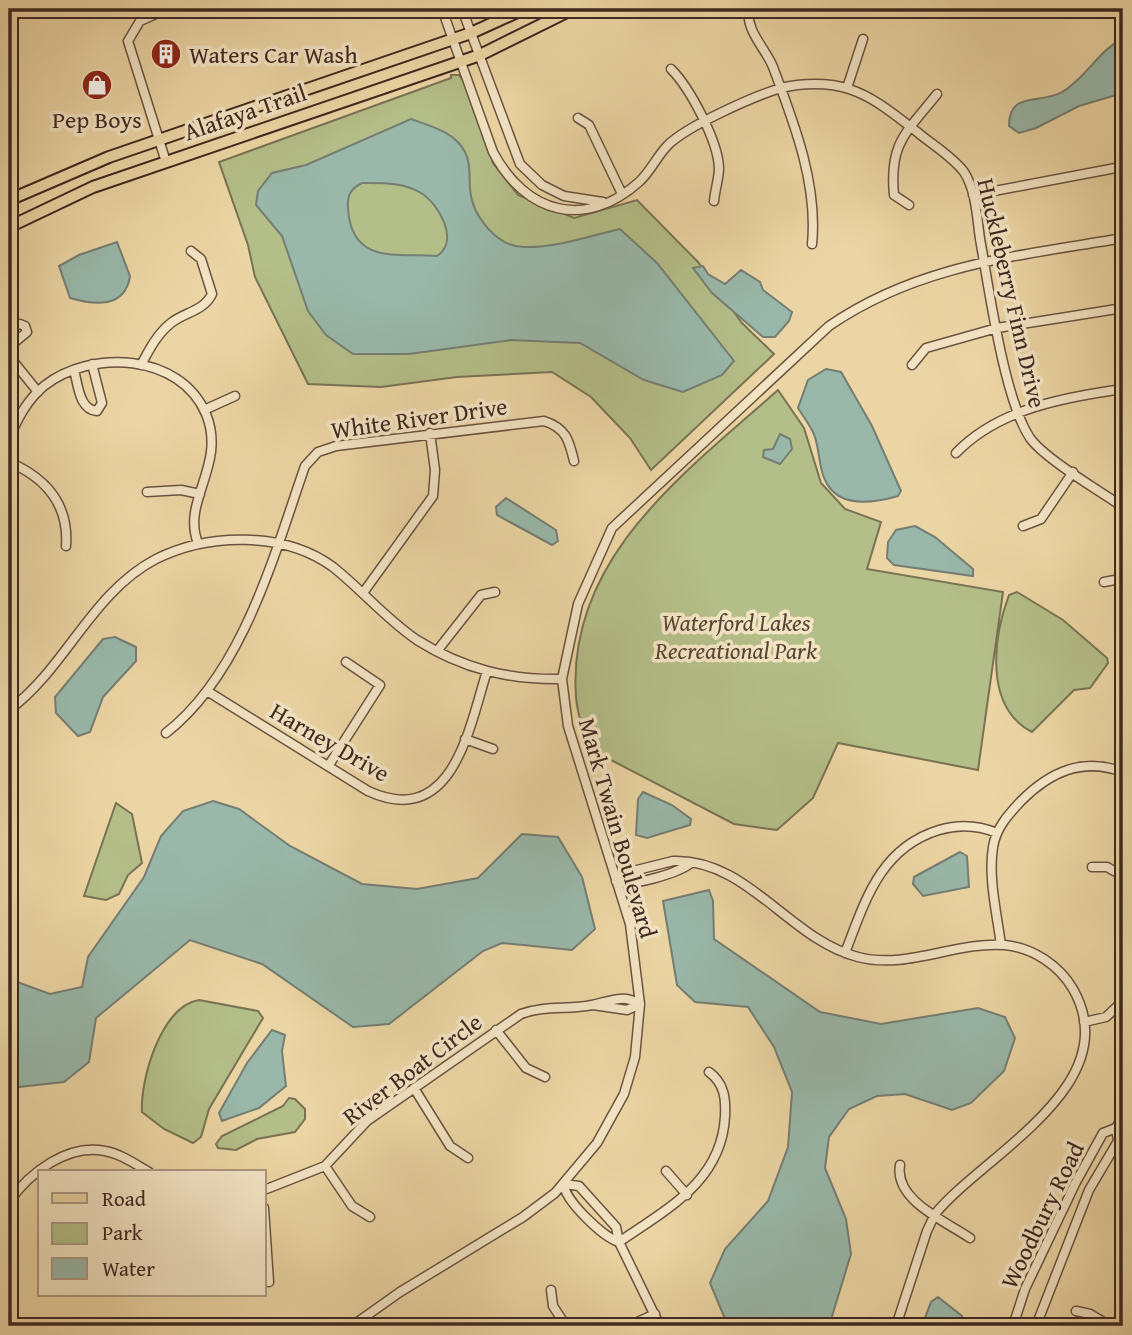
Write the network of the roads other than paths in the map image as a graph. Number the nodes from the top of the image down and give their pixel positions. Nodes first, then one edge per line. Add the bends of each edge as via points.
1 (167, 9) edge
2 (442, 9) edge
3 (462, 9) edge
4 (524, 9) edge
5 (573, 9) edge
6 (749, 9) edge
7 (471, 33) junction
8 (863, 39) dead end
9 (453, 40) junction
10 (480, 55) junction
11 (460, 61) junction
12 (671, 69) dead end
13 (781, 88) junction
14 (847, 88) junction
15 (937, 94) dead end
16 (578, 118) dead end
17 (703, 122) junction
18 (911, 127) junction
19 (159, 140) junction
20 (166, 162) junction
21 (1121, 167) dead end
22 (622, 194) junction
23 (973, 195) junction
24 (9, 201) edge
25 (714, 201) dead end
26 (603, 202) junction
27 (909, 205) dead end
28 (9, 227) edge
29 (1123, 238) edge
30 (812, 244) dead end
31 (191, 251) dead end
32 (985, 262) junction
33 (1123, 308) edge
34 (9, 328) edge
35 (997, 328) junction
36 (9, 347) edge
37 (9, 356) edge
38 (92, 364) junction
39 (141, 365) junction
40 (912, 365) dead end
41 (74, 370) junction
42 (1123, 389) edge
43 (38, 392) junction
44 (235, 396) dead end
45 (204, 410) junction
46 (1018, 414) junction
47 (430, 433) junction
48 (9, 438) edge
49 (956, 453) dead end
50 (574, 461) dead end
51 (9, 462) edge
52 (1073, 472) junction
53 (147, 492) dead end
54 (200, 494) junction
55 (1123, 507) edge
56 (1023, 526) dead end
57 (198, 543) junction
58 (277, 545) junction
59 (65, 546) dead end
60 (1123, 574) edge
61 (1104, 582) dead end
62 (495, 592) dead end
63 (363, 593) junction
64 (437, 651) junction
65 (346, 662) dead end
66 (487, 671) junction
67 (562, 679) junction
68 (207, 691) junction
69 (9, 710) edge
70 (166, 733) dead end
71 (465, 739) junction
72 (492, 748) dead end
73 (329, 765) junction
74 (1123, 772) edge
75 (997, 833) junction
76 (1092, 867) dead end
77 (1123, 876) edge
78 (616, 880) junction
79 (1001, 945) junction
80 (845, 953) junction
81 (1123, 1001) edge
82 (640, 1003) junction
83 (1084, 1022) junction
84 (496, 1030) junction
85 (709, 1072) dead end
86 (545, 1077) dead end
87 (414, 1088) junction
88 (1123, 1115) edge
89 (1116, 1128) junction
90 (468, 1158) dead end
91 (901, 1165) dead end
92 (325, 1166) junction
93 (40, 1170) edge
94 (145, 1170) edge
95 (666, 1171) dead end
96 (38, 1172) edge
97 (564, 1184) junction
98 (266, 1189) edge
99 (687, 1195) junction
100 (10, 1196) edge
101 (935, 1214) junction
102 (370, 1217) dead end
103 (266, 1238) edge
104 (970, 1238) dead end
105 (619, 1242) junction
106 (269, 1282) dead end
107 (551, 1290) dead end
108 (1076, 1311) dead end
109 (655, 1314) junction
110 (9, 1315) edge
111 (18, 1326) edge
112 (352, 1326) edge
113 (566, 1326) edge
114 (629, 1326) edge
115 (660, 1326) edge
116 (896, 1326) edge
117 (1013, 1326) edge
118 (1036, 1326) edge
119 (1110, 1326) edge

1 - 19 street via 140,21 128,41
2 - 9 street, Huckleberry Finn Drive
3 - 7 street
4 - 7 main road, Alafaya Trail
5 - 10 main road, Alafaya Trail
6 - 13 street via 753,32
7 - 9 main road, Alafaya Trail
7 - 10 street
8 - 14 street
9 - 11 street, Huckleberry Finn Drive
9 - 19 main road, Alafaya Trail
10 - 11 main road, Alafaya Trail
10 - 26 street via 520,164 542,185 564,196
11 - 20 main road, Alafaya Trail
11 - 26 street, Huckleberry Finn Drive via 493,152 520,191 564,211 595,210
12 - 17 street via 685,82
13 - 14 street, Huckleberry Finn Drive via 807,84
13 - 17 street, Huckleberry Finn Drive
13 - 30 street via 808,180
14 - 18 street, Huckleberry Finn Drive
15 - 18 street
16 - 22 street via 589,125
17 - 22 street, Huckleberry Finn Drive via 668,145 654,167
17 - 25 street via 719,169
18 - 23 street, Huckleberry Finn Drive via 964,173
18 - 27 street via 894,153 891,169 894,195
19 - 20 street
19 - 24 main road, Alafaya Trail via 57,177
20 - 28 main road, Alafaya Trail via 67,197
21 - 23 street
22 - 26 street, Huckleberry Finn Drive
23 - 32 street, Huckleberry Finn Drive
29 - 32 street, Mark Twain Boulevard
31 - 39 street via 201,259 212,294 208,303 169,325
32 - 35 street, Huckleberry Finn Drive
32 - 67 street, Mark Twain Boulevard via 940,271 897,287 830,326 612,528 578,604
33 - 35 street
34 - 36 street via 20,324 27,332
35 - 40 street via 926,348
35 - 46 street, Huckleberry Finn Drive
37 - 43 street
38 - 39 street
38 - 41 street
38 - 41 street via 102,403 97,411 84,405
39 - 45 street via 179,383
41 - 43 street
42 - 46 street via 1048,402
43 - 48 street via 21,412
44 - 45 street
45 - 54 street via 212,448
46 - 49 street via 971,437
46 - 52 street, Huckleberry Finn Drive via 1031,440
47 - 50 street, White River Drive via 544,421 568,437
47 - 58 street, White River Drive via 318,452 306,466
47 - 63 street via 433,496
51 - 59 street via 45,482 58,500 67,531
52 - 55 street, Huckleberry Finn Drive
52 - 56 street via 1041,519
53 - 54 street
54 - 57 street via 194,514
57 - 58 street via 244,539
57 - 69 street via 156,559 126,579
58 - 63 street via 330,565
58 - 68 street, White River Drive via 258,603
60 - 61 street
62 - 64 street via 481,595
63 - 64 street via 393,622
64 - 66 street
65 - 73 street via 380,685
66 - 67 street via 522,680
66 - 71 street, Harney Drive
67 - 78 street, Mark Twain Boulevard via 568,726
68 - 70 street, White River Drive
68 - 73 street, Harney Drive
71 - 72 street
71 - 73 street, Harney Drive via 447,778 418,797 379,796
74 - 75 street via 1090,765 1052,775 1013,810
75 - 79 street via 992,861
75 - 80 street via 979,826 949,828 923,836 898,852 871,886
76 - 77 street via 1107,867
78 - 80 street via 628,884 691,863 708,866 729,875
78 - 82 street, Mark Twain Boulevard via 630,925
79 - 80 street via 885,960
79 - 83 street via 1026,950 1058,969 1077,997
81 - 83 street via 1106,1017
82 - 84 street, River Boat Circle via 627,1010 593,1005 536,1009
82 - 97 street, Mark Twain Boulevard via 635,1057 624,1094 597,1143
83 - 101 street via 1078,1066 1055,1101
84 - 86 street via 526,1068
84 - 87 street, River Boat Circle
85 - 99 street via 723,1090 724,1128 714,1162
87 - 90 street via 450,1146
87 - 92 street, River Boat Circle via 362,1125
88 - 89 street, Woodbury Road
89 - 117 street, Woodbury Road via 1103,1133 1076,1182 1025,1289
89 - 118 street, Woodbury Road via 1118,1141 1089,1190
91 - 101 street via 903,1190
92 - 98 street, River Boat Circle
92 - 102 street via 352,1206
93 - 94 street via 87,1150 111,1153
95 - 99 street
96 - 100 street
97 - 105 street via 568,1198 606,1236
97 - 105 street via 579,1186 601,1208
97 - 112 street, Mark Twain Boulevard via 523,1217
99 - 105 street
101 - 104 street
101 - 116 street
103 - 106 street
105 - 109 street
107 - 113 street via 553,1306
108 - 119 street
109 - 114 street
109 - 115 street
110 - 111 street

